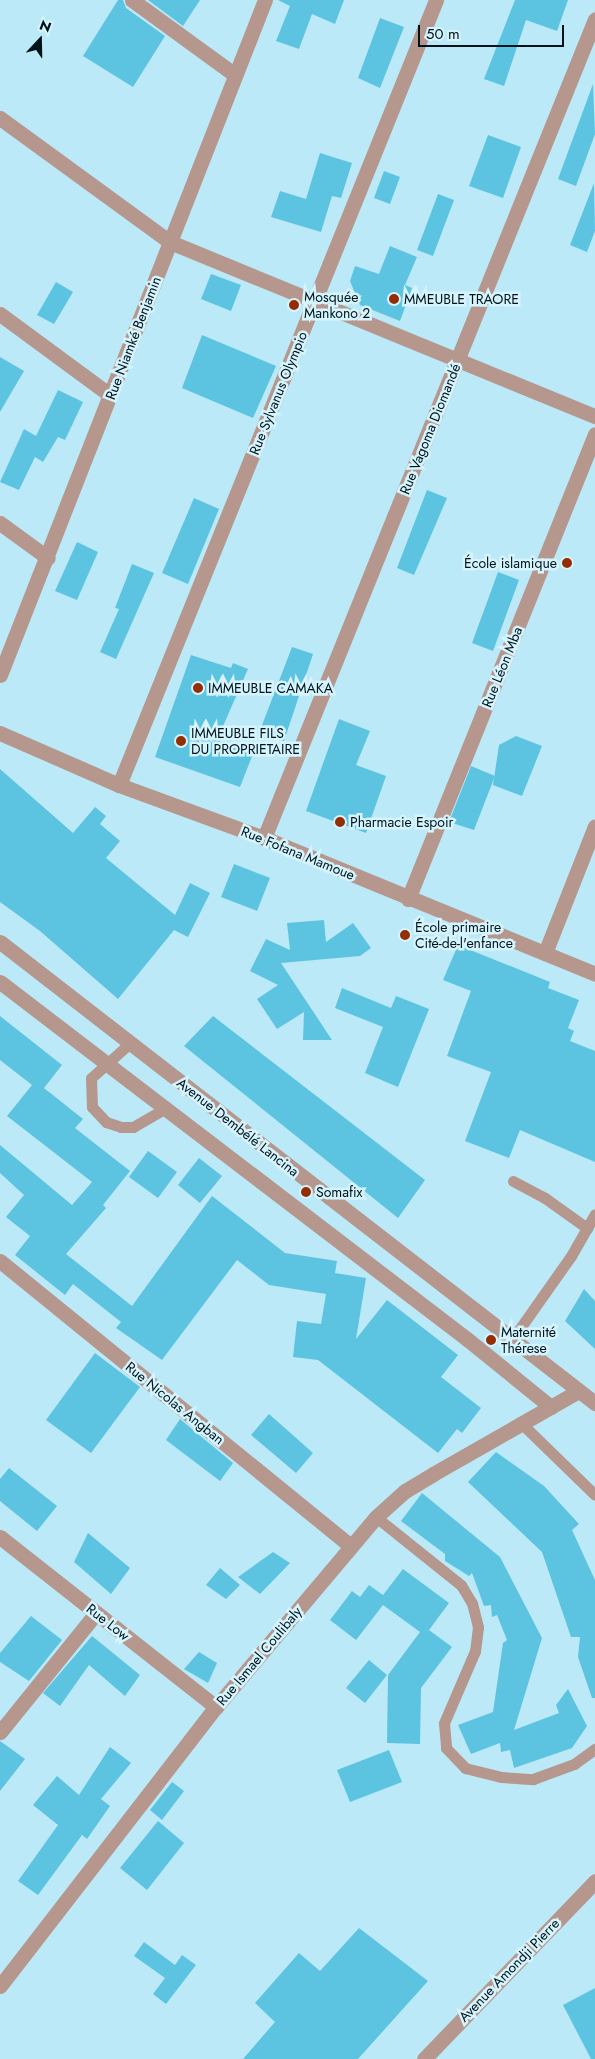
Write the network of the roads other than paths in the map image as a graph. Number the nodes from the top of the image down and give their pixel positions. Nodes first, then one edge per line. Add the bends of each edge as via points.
1 (132, 0) edge
2 (266, 0) edge
3 (436, 0) edge
4 (595, 19) edge
5 (234, 74) junction
6 (0, 118) edge
7 (170, 242) junction
8 (315, 303) junction
9 (0, 314) edge
10 (458, 360) junction
11 (110, 395) junction
12 (595, 416) edge
13 (595, 434) edge
14 (0, 523) edge
15 (48, 558) junction
16 (0, 675) edge
17 (0, 733) edge
18 (119, 785) junction
19 (595, 826) edge
20 (264, 838) junction
21 (408, 899) junction
22 (0, 942) edge
23 (545, 953) junction
24 (595, 974) edge
25 (0, 982) edge
26 (130, 1043) junction
27 (107, 1063) junction
28 (166, 1108) junction
29 (512, 1180) dead end
30 (595, 1214) edge
31 (587, 1228) junction
32 (0, 1261) edge
33 (511, 1341) junction
34 (577, 1392) junction
35 (595, 1403) edge
36 (551, 1407) junction
37 (595, 1413) edge
38 (521, 1423) junction
39 (595, 1495) edge
40 (376, 1517) junction
41 (0, 1538) edge
42 (351, 1546) junction
43 (96, 1613) junction
44 (216, 1707) junction
45 (0, 1732) edge
46 (595, 1749) edge
47 (595, 1881) edge
48 (0, 1986) edge
49 (424, 2059) edge

1 - 5 street
2 - 5 street, Rue Niamké Benjamin
3 - 8 street, Rue Sylvanus Olympio
4 - 10 street, Rue Vagoma Diomandé
5 - 7 street, Rue Niamké Benjamin
6 - 7 street
7 - 8 street
7 - 11 street, Rue Niamké Benjamin
8 - 10 street
8 - 18 street, Rue Sylvanus Olympio
9 - 11 street
10 - 12 street
10 - 20 street, Rue Vagoma Diomandé
11 - 15 street, Rue Niamké Benjamin
13 - 21 street, Rue Léon Mba
14 - 15 street
15 - 16 street, Rue Niamké Benjamin
17 - 18 street, Rue Fofana Mamoue via 13,742
18 - 20 street, Rue Fofana Mamoue
19 - 23 street
20 - 21 street, Rue Fofana Mamoue
21 - 23 street, Rue Fofana Mamoue
22 - 26 street, Avenue Dembélé Lancina
23 - 24 street, Rue Fofana Mamoue
25 - 27 street
26 - 27 lane
26 - 33 street, Avenue Dembélé Lancina
27 - 28 street
27 - 28 lane via 90,1078 89,1093 92,1107 106,1122 133,1127
28 - 36 street
29 - 31 lane via 545,1198
30 - 31 lane
31 - 33 lane
32 - 42 street, Rue Nicolas Angban
33 - 34 street, Avenue Dembélé Lancina
34 - 35 street, Avenue Dembélé Lancina
34 - 36 street, Rue Ismael Coulibaly
34 - 37 street
36 - 38 street, Rue Ismael Coulibaly
38 - 39 lane
38 - 40 street, Rue Ismael Coulibaly via 405,1491
40 - 42 street, Rue Ismael Coulibaly
40 - 46 lane via 461,1585 472,1603 478,1627 475,1651 444,1723 446,1748 465,1768 501,1777 533,1779 574,1764
41 - 43 street, Rue Low
42 - 44 street, Rue Ismael Coulibaly
43 - 44 street, Rue Low
43 - 45 street
44 - 48 street, Rue Ismael Coulibaly
47 - 49 street, Avenue Amondji Pierre

